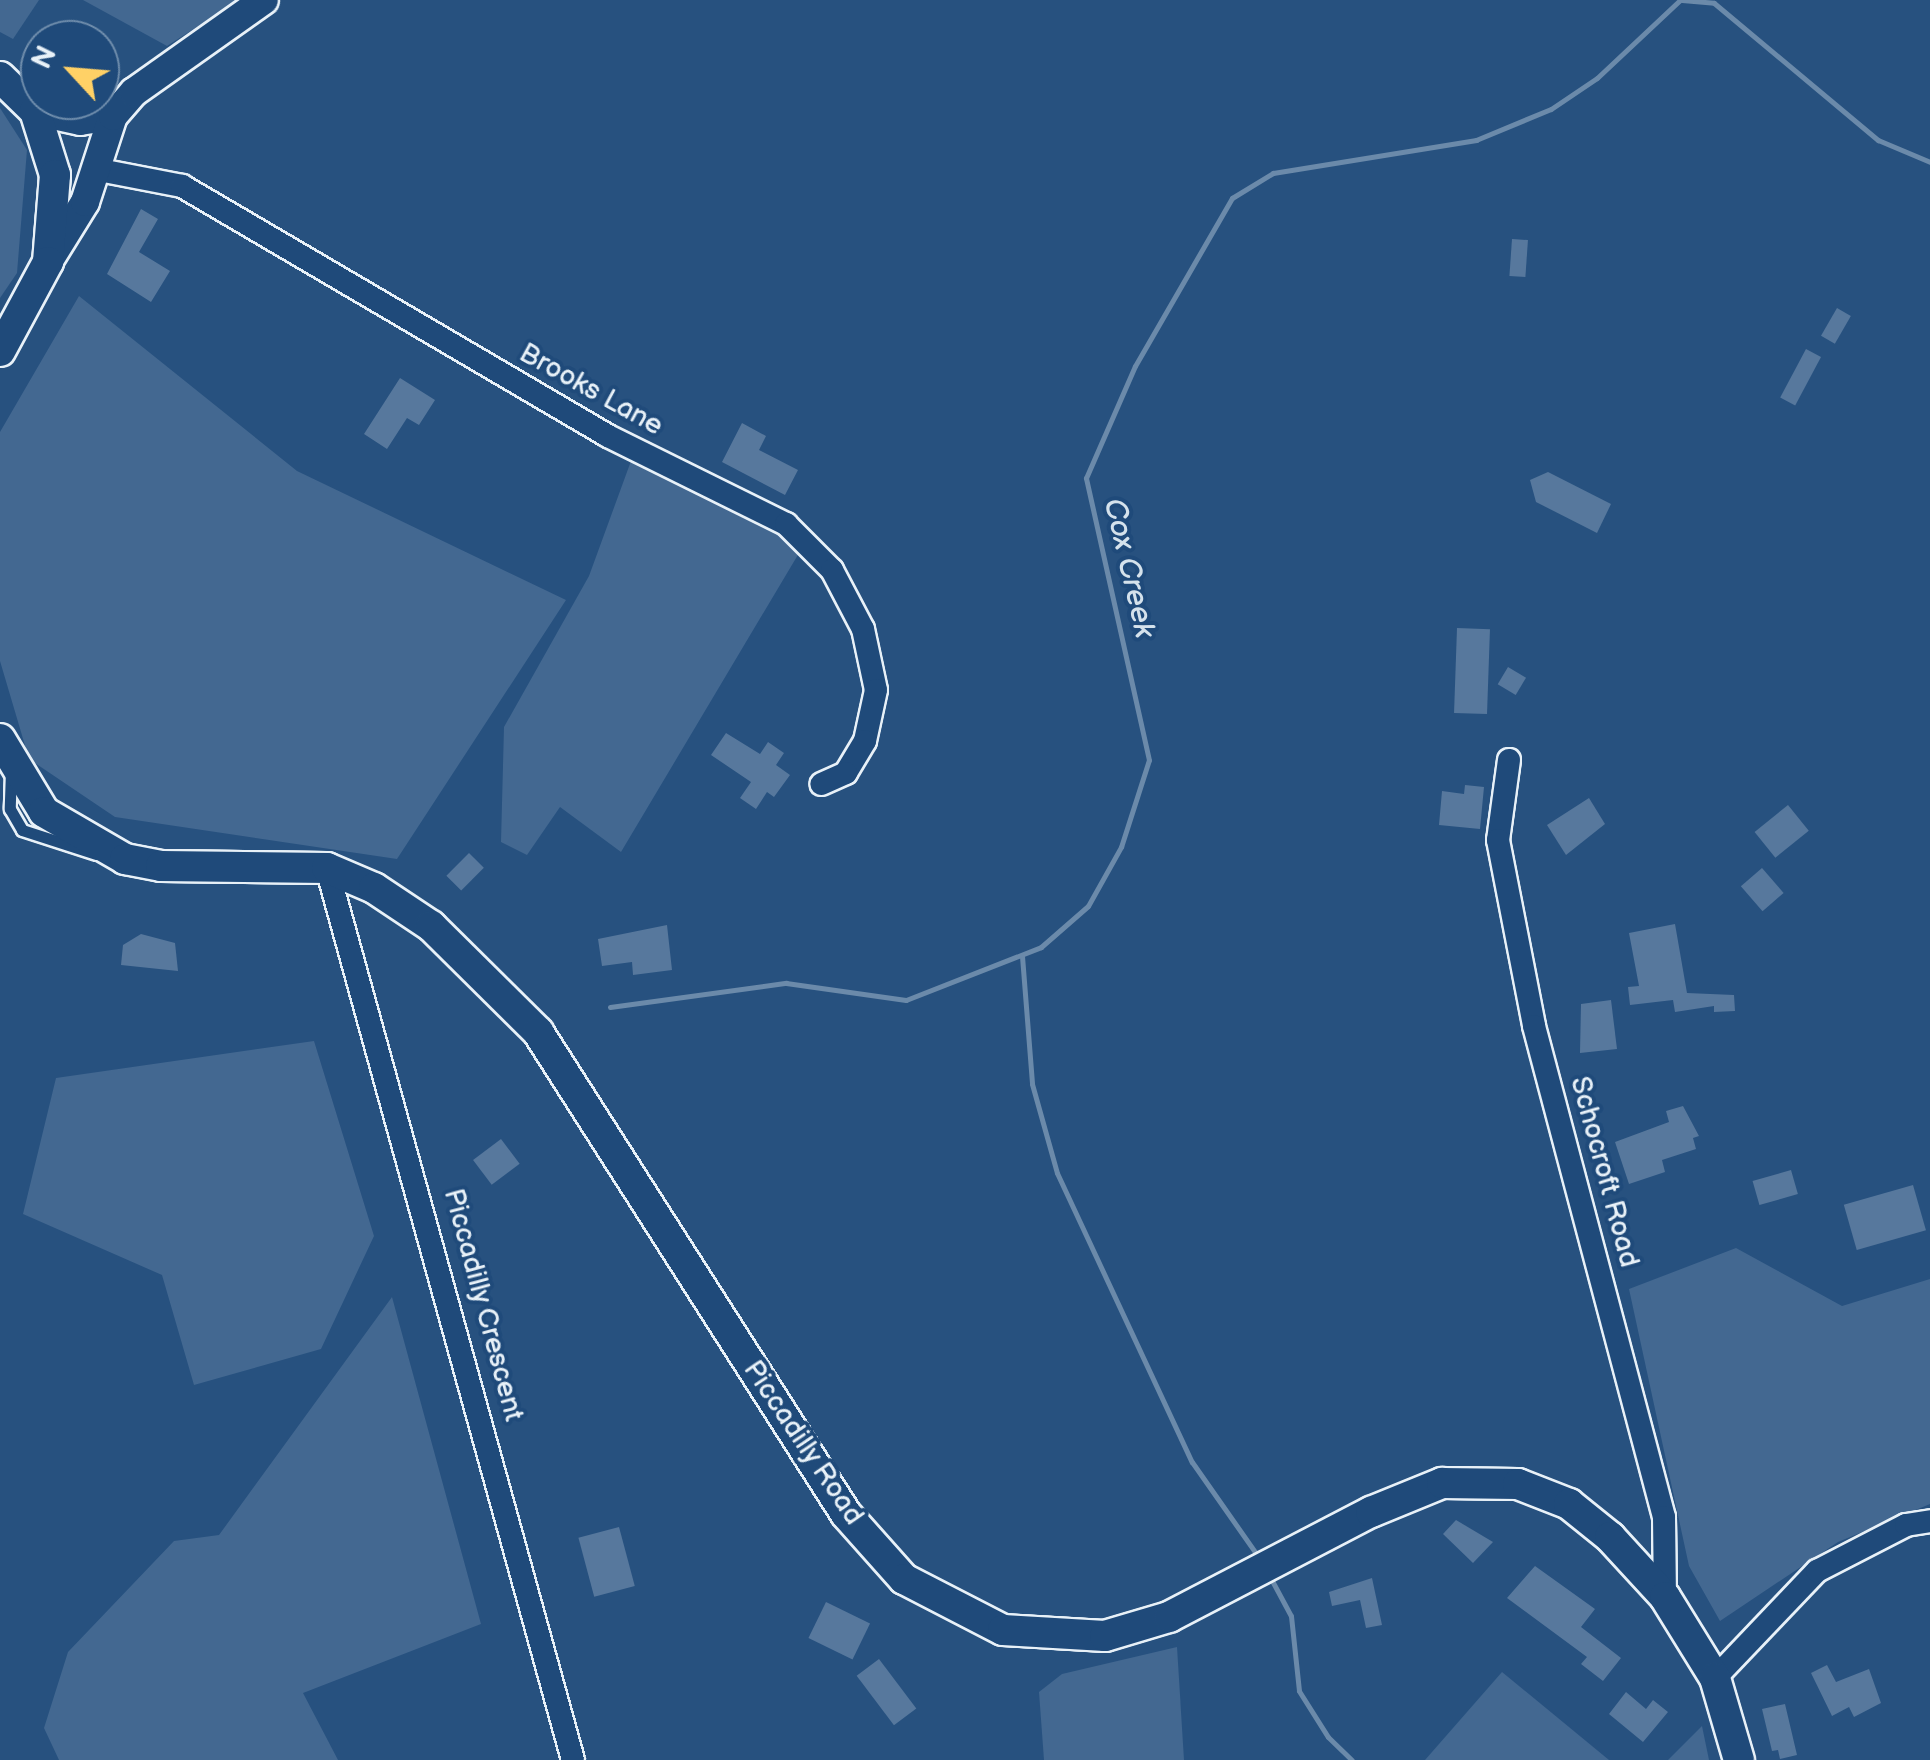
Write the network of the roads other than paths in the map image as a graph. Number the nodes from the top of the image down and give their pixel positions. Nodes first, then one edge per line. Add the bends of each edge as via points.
1 (264, 0) edge
2 (0, 77) edge
3 (20, 96) edge
4 (120, 108) edge
5 (38, 120) edge
6 (112, 120) edge
7 (94, 169) junction
8 (48, 262) junction
9 (0, 350) edge
10 (6, 752) edge
11 (1509, 760) dead end
12 (821, 784) dead end
13 (328, 868) junction
14 (1930, 1521) edge
15 (1666, 1597) junction
16 (1715, 1678) junction
17 (572, 1760) edge
18 (1739, 1760) edge

1 - 4 street
2 - 3 main road
5 - 8 main road via 55,175
6 - 7 street
7 - 8 street via 78,215
7 - 12 street, Brooks Lane via 198,194 608,436 786,524 832,570 863,630 876,690 865,741 846,773
8 - 9 main road
10 - 13 main road, Piccadilly Road via 44,812 125,858 161,866
11 - 15 street, Schocroft Road via 1498,840 1534,1026 1664,1517
13 - 15 main road, Piccadilly Road via 430,926 538,1032 846,1514 904,1579 1002,1630 1105,1636 1229,1589 1442,1483 1486,1479 1568,1504
13 - 17 street, Piccadilly Crescent
14 - 16 street via 1906,1525 1817,1571
15 - 16 main road, Piccadilly Road
16 - 18 main road, Piccadilly Road

